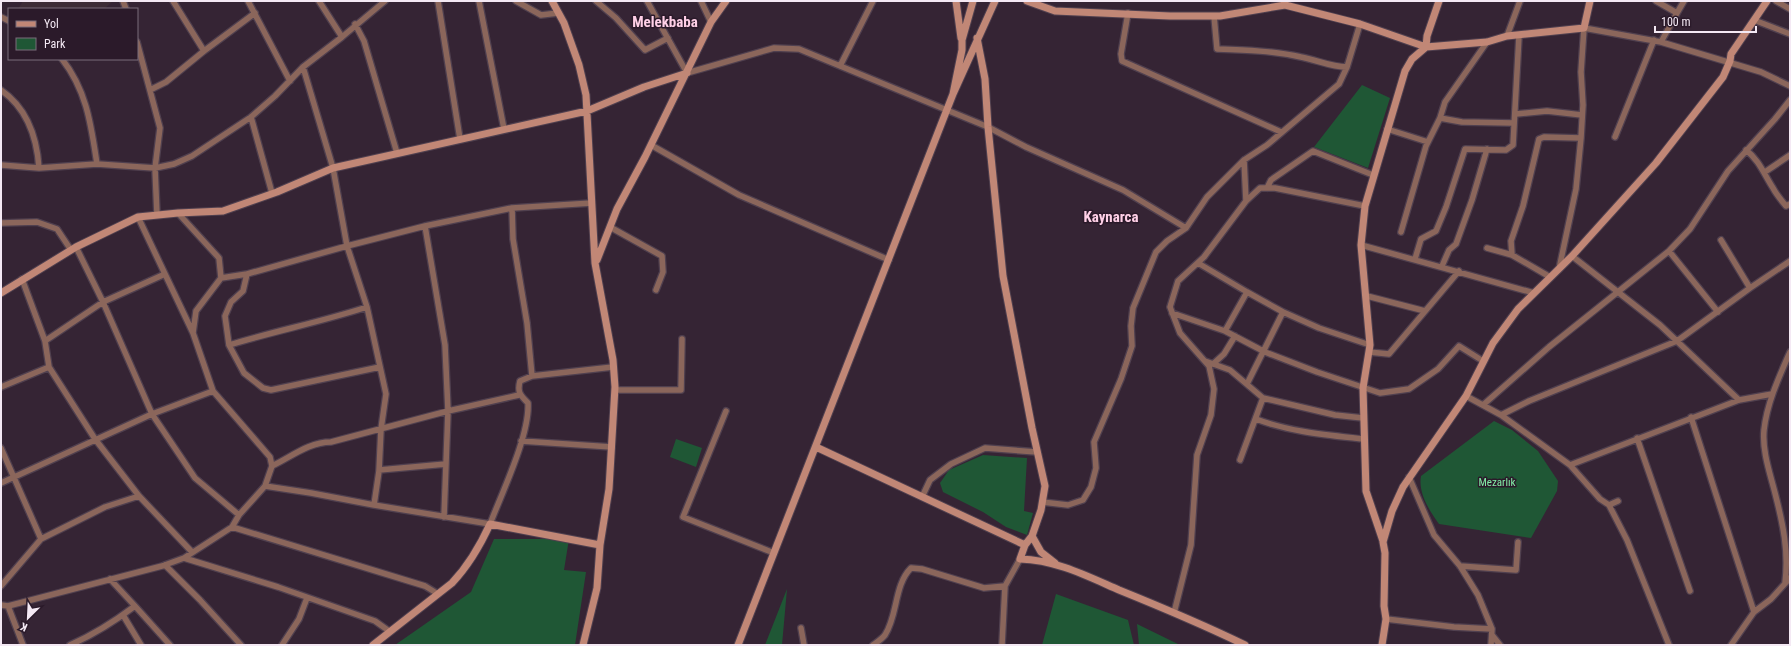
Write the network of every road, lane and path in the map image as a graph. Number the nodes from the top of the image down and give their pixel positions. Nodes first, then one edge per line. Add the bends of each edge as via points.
1 (173, 1) edge
2 (248, 1) edge
3 (319, 1) edge
4 (385, 1) edge
5 (438, 1) edge
6 (480, 1) edge
7 (516, 1) edge
8 (552, 1) edge
9 (596, 1) edge
10 (647, 1) edge
11 (701, 1) edge
12 (726, 1) edge
13 (873, 1) edge
14 (956, 1) edge
15 (973, 1) edge
16 (995, 1) edge
17 (1027, 1) edge
18 (1439, 1) edge
19 (1520, 1) edge
20 (1590, 1) edge
21 (1656, 1) edge
22 (1684, 1) edge
23 (1767, 1) edge
24 (1776, 1) edge
25 (1790, 9) edge
26 (255, 13) junction
27 (558, 13) junction
28 (1128, 13) junction
29 (1677, 13) junction
30 (1214, 16) junction
31 (1754, 20) junction
32 (710, 22) junction
33 (355, 24) junction
34 (1360, 24) junction
35 (1584, 28) junction
36 (1790, 34) edge
37 (1507, 36) junction
38 (1519, 36) junction
39 (342, 37) junction
40 (668, 38) junction
41 (977, 38) junction
42 (962, 40) junction
43 (1654, 40) junction
44 (1487, 42) junction
45 (1661, 42) junction
46 (138, 46) edge
47 (1426, 47) junction
48 (204, 51) junction
49 (63, 60) edge
50 (1730, 61) junction
51 (840, 66) junction
52 (303, 67) junction
53 (1347, 67) junction
54 (687, 73) junction
55 (290, 80) junction
56 (1790, 86) edge
57 (1, 90) edge
58 (150, 90) junction
59 (953, 94) junction
60 (1790, 100) edge
61 (587, 111) junction
62 (946, 111) junction
63 (1516, 114) junction
64 (1582, 115) junction
65 (251, 117) junction
66 (1440, 118) junction
67 (1514, 123) junction
68 (988, 128) junction
69 (504, 129) junction
70 (1387, 129) junction
71 (1281, 132) junction
72 (1615, 137) dead end
73 (1581, 138) junction
74 (460, 139) junction
75 (1428, 142) junction
76 (652, 145) junction
77 (1487, 149) junction
78 (1746, 150) junction
79 (397, 153) junction
80 (1790, 155) edge
81 (1244, 160) junction
82 (1, 164) edge
83 (97, 164) junction
84 (39, 168) junction
85 (155, 168) junction
86 (333, 168) junction
87 (1765, 172) junction
88 (1373, 175) junction
89 (1267, 188) junction
90 (272, 194) junction
91 (1246, 201) junction
92 (592, 203) junction
93 (1790, 204) edge
94 (1365, 206) junction
95 (512, 208) junction
96 (178, 213) junction
97 (156, 215) junction
98 (138, 217) junction
99 (1, 223) edge
100 (425, 226) junction
101 (610, 227) junction
102 (1186, 228) junction
103 (1401, 232) dead end
104 (1721, 240) dead end
105 (1361, 245) junction
106 (347, 246) junction
107 (1487, 248) dead end
108 (73, 249) junction
109 (1669, 251) junction
110 (1512, 255) junction
111 (1572, 256) junction
112 (1415, 259) junction
113 (889, 260) junction
114 (1790, 261) edge
115 (595, 263) junction
116 (1198, 263) junction
117 (1442, 266) junction
118 (1559, 269) junction
119 (1459, 271) junction
120 (165, 274) junction
121 (247, 274) junction
122 (1550, 277) junction
123 (221, 278) junction
124 (22, 279) junction
125 (1750, 288) junction
126 (656, 290) dead end
127 (1247, 292) junction
128 (1619, 292) junction
129 (1, 293) edge
130 (1534, 293) junction
131 (1367, 296) junction
132 (103, 302) junction
133 (367, 307) junction
134 (1425, 311) junction
135 (1283, 312) junction
136 (1718, 312) junction
137 (1172, 313) junction
138 (1225, 331) junction
139 (193, 333) junction
140 (1235, 336) junction
141 (682, 339) dead end
142 (45, 341) junction
143 (1677, 341) junction
144 (229, 345) junction
145 (1369, 349) junction
146 (1264, 352) junction
147 (1790, 352) edge
148 (1204, 361) junction
149 (1483, 361) junction
150 (1213, 364) junction
151 (49, 367) junction
152 (380, 367) junction
153 (613, 367) junction
154 (532, 376) junction
155 (1247, 384) junction
156 (1, 387) edge
157 (1363, 388) junction
158 (615, 390) junction
159 (213, 391) junction
160 (1772, 394) junction
161 (519, 395) junction
162 (1466, 396) junction
163 (1263, 398) junction
164 (1739, 400) junction
165 (1483, 405) junction
166 (448, 411) junction
167 (726, 411) dead end
168 (152, 414) junction
169 (1500, 415) junction
170 (1691, 417) junction
171 (1363, 418) junction
172 (1256, 420) junction
173 (381, 429) junction
174 (1637, 438) junction
175 (95, 439) junction
176 (1363, 439) junction
177 (522, 440) junction
178 (612, 447) junction
179 (816, 447) junction
180 (1, 448) edge
181 (1037, 452) junction
182 (1240, 460) dead end
183 (446, 464) junction
184 (1570, 465) junction
185 (272, 466) junction
186 (379, 470) junction
187 (13, 476) junction
188 (1409, 478) junction
189 (1, 483) edge
190 (265, 486) junction
191 (139, 496) junction
192 (922, 497) junction
193 (1618, 501) dead end
194 (1042, 502) junction
195 (374, 505) junction
196 (1609, 505) junction
197 (239, 515) junction
198 (444, 517) junction
199 (490, 524) junction
200 (232, 527) junction
201 (1032, 536) junction
202 (41, 539) junction
203 (1383, 542) junction
204 (1518, 542) dead end
205 (600, 545) junction
206 (1025, 545) junction
207 (192, 552) junction
208 (774, 553) junction
209 (184, 558) junction
210 (1020, 559) junction
211 (1057, 564) junction
212 (165, 565) junction
213 (1460, 566) junction
214 (1790, 578) edge
215 (110, 579) junction
216 (1785, 584) junction
217 (1, 586) edge
218 (1005, 586) junction
219 (1690, 591) dead end
220 (438, 594) junction
221 (307, 598) junction
222 (1, 605) edge
223 (8, 606) junction
224 (135, 606) junction
225 (1754, 612) junction
226 (1174, 613) junction
227 (123, 615) junction
228 (1386, 620) junction
229 (801, 628) dead end
230 (389, 631) junction
231 (1492, 632) junction
232 (23, 645) edge
233 (70, 645) edge
234 (141, 645) edge
235 (170, 645) edge
236 (241, 645) edge
237 (282, 645) edge
238 (373, 645) edge
239 (583, 645) edge
240 (738, 645) edge
241 (804, 645) edge
242 (873, 645) edge
243 (1002, 645) edge
244 (1245, 645) edge
245 (1382, 645) edge
246 (1491, 645) edge
247 (1500, 645) edge
248 (1669, 645) edge
249 (1731, 645) edge

1 - 48 street
2 - 26 street
3 - 39 street
4 - 33 street
5 - 74 street
6 - 69 street
7 - 27 street via 541,15
8 - 27 street
9 - 40 street via 616,18 645,50
10 - 40 street
11 - 32 street
12 - 32 street
13 - 51 street
14 - 42 street
15 - 42 street
16 - 41 street
17 - 28 street via 1056,11
18 - 47 street via 1427,36
19 - 37 street
20 - 35 street
21 - 29 street
22 - 29 street
23 - 31 street
24 - 25 street
26 - 48 street
26 - 55 street
27 - 61 street via 579,65
28 - 30 street
28 - 71 street via 1122,61
29 - 45 street
30 - 34 street via 1285,5
30 - 53 street via 1217,49 1255,50 1302,57 1335,67
31 - 36 street
31 - 50 street via 1731,54
32 - 54 street
33 - 39 street
33 - 79 street via 364,41
34 - 47 street
34 - 53 street
35 - 38 street
35 - 43 street
35 - 64 street
37 - 38 street
37 - 44 street
38 - 63 street
39 - 52 street
40 - 54 street
41 - 59 street
41 - 68 street via 985,79
42 - 59 street
43 - 45 street
43 - 72 street
44 - 47 street
44 - 66 street via 1445,102
45 - 50 street
46 - 58 street
47 - 70 street via 1412,59 1405,71
48 - 58 street via 166,82
49 - 83 street via 77,83 90,116
50 - 56 street
50 - 111 street via 1723,77 1656,163
51 - 54 street via 799,50 774,48
51 - 62 street
52 - 55 street
52 - 86 street
53 - 71 street via 1339,84
54 - 61 street via 644,87
54 - 76 street
55 - 65 street
57 - 84 street via 14,100 25,115 36,147
58 - 85 street via 160,128
59 - 62 street
60 - 78 street
61 - 69 street
61 - 92 street
62 - 68 street
62 - 113 street
63 - 64 street via 1547,112
63 - 67 street
64 - 73 street
65 - 85 street via 192,156 174,164
65 - 90 street
66 - 67 street via 1462,122
66 - 75 street
67 - 77 street via 1513,146 1506,150
68 - 102 street via 1123,190
68 - 181 street via 1003,276
69 - 74 street
70 - 75 street
70 - 88 street
71 - 81 street
73 - 110 street via 1544,137 1540,140 1512,241
73 - 118 street via 1576,189
74 - 79 street
75 - 103 street
76 - 101 street
76 - 113 street via 739,195
77 - 112 street via 1465,149 1436,231 1421,239
77 - 117 street via 1456,244 1449,250
78 - 87 street via 1753,155
78 - 109 street via 1728,171 1690,229
79 - 86 street
80 - 87 street
81 - 91 street
81 - 102 street via 1207,197
82 - 84 street
83 - 84 street
83 - 85 street
85 - 97 street
86 - 90 street
86 - 106 street
87 - 93 street via 1786,206
88 - 89 street via 1313,151 1271,180
88 - 94 street
89 - 91 street via 1260,188
89 - 94 street
90 - 96 street via 223,211
91 - 116 street
92 - 95 street
92 - 115 street
94 - 105 street
95 - 100 street
95 - 154 street
96 - 97 street
96 - 123 street via 219,258
97 - 98 street
98 - 108 street
98 - 120 street
99 - 108 street via 37,222 57,229
100 - 106 street
100 - 166 street via 445,345
101 - 115 street
101 - 126 street via 662,256 663,272
102 - 194 street via 1156,252 1133,308 1132,346 1094,442 1096,468 1091,487 1083,500 1068,505
104 - 125 street
105 - 112 street
105 - 131 street
106 - 121 street
106 - 133 street
107 - 110 street
108 - 124 street
108 - 132 street
109 - 128 street
109 - 136 street
110 - 122 street
111 - 118 street
111 - 128 street
112 - 117 street
113 - 179 street
114 - 125 street
115 - 153 street
116 - 127 street
116 - 137 street via 1178,281 1170,307
117 - 119 street
118 - 122 street
119 - 130 street
119 - 134 street
120 - 132 street
120 - 139 street
121 - 123 street
121 - 144 street via 243,290 232,302 225,316
122 - 130 street
123 - 139 street via 196,311
124 - 129 street
124 - 142 street
125 - 136 street
127 - 135 street
127 - 138 street
128 - 143 street
128 - 165 street via 1549,347
130 - 149 street via 1518,309
131 - 134 street
131 - 145 street
132 - 142 street
132 - 168 street
133 - 144 street
133 - 152 street
134 - 145 street via 1389,354
135 - 145 street
135 - 146 street
136 - 143 street
137 - 138 street
137 - 148 street via 1180,333
138 - 140 street
139 - 159 street
140 - 146 street
140 - 150 street via 1224,354
141 - 158 street via 681,390
142 - 151 street
143 - 164 street
143 - 169 street
144 - 152 street via 244,373 263,388 271,390
145 - 157 street
146 - 155 street
146 - 157 street
147 - 160 street
148 - 150 street
148 - 226 street via 1208,366 1214,389 1211,415 1197,455 1191,545
149 - 157 street via 1459,346 1438,369 1409,389 1380,393
149 - 162 street
150 - 155 street via 1230,370
151 - 156 street
151 - 175 street
152 - 173 street via 386,394
153 - 154 street
153 - 158 street
154 - 161 street via 520,381
155 - 163 street
157 - 171 street
158 - 178 street
159 - 168 street
159 - 185 street via 270,457
160 - 164 street
160 - 216 street via 1764,431 1766,462 1787,552
161 - 166 street
161 - 177 street via 528,402
162 - 165 street
162 - 188 street
163 - 171 street via 1335,416
163 - 172 street
164 - 170 street
165 - 169 street
166 - 173 street
166 - 183 street
167 - 208 street via 683,517
168 - 175 street
168 - 197 street via 194,478
169 - 184 street
170 - 174 street
170 - 225 street
171 - 176 street
172 - 176 street via 1318,434
172 - 182 street
173 - 185 street via 321,442 302,449
173 - 186 street
174 - 184 street
174 - 219 street
175 - 187 street
175 - 191 street
176 - 203 street via 1366,491
177 - 178 street
177 - 199 street
178 - 205 street via 609,489
179 - 192 street
179 - 208 street
180 - 187 street
181 - 192 street via 985,448 951,464 930,480
181 - 194 street via 1045,486
183 - 186 street
183 - 198 street
184 - 196 street via 1600,499
185 - 190 street
186 - 195 street
187 - 189 street
187 - 202 street
188 - 203 street via 1392,510
188 - 213 street via 1434,535
190 - 195 street
190 - 197 street
191 - 202 street via 105,507
191 - 207 street
192 - 206 street
193 - 196 street
194 - 201 street
195 - 198 street
196 - 248 street via 1627,540
197 - 200 street
198 - 199 street
199 - 205 street
199 - 220 street via 469,563 452,583
200 - 207 street
200 - 220 street via 426,586
201 - 206 street
201 - 211 street via 1041,552
202 - 217 street
203 - 228 street
204 - 213 street via 1516,570
205 - 239 street via 597,588
206 - 210 street
207 - 209 street
208 - 240 street
209 - 212 street
209 - 221 street
210 - 211 street
210 - 218 street
211 - 226 street
212 - 215 street
212 - 236 street
213 - 231 street via 1478,595
214 - 216 street
215 - 223 street
215 - 224 street
216 - 225 street
218 - 242 street via 984,588 911,568 904,574 892,620 885,636
218 - 243 street
220 - 230 street
221 - 230 street via 375,622
221 - 237 street via 299,619
222 - 223 street
223 - 232 street
224 - 227 street
224 - 235 street
225 - 249 street
226 - 244 street
227 - 233 street via 83,640
227 - 234 street
228 - 231 street
228 - 245 street
229 - 241 street
230 - 238 street
231 - 246 street
231 - 247 street

